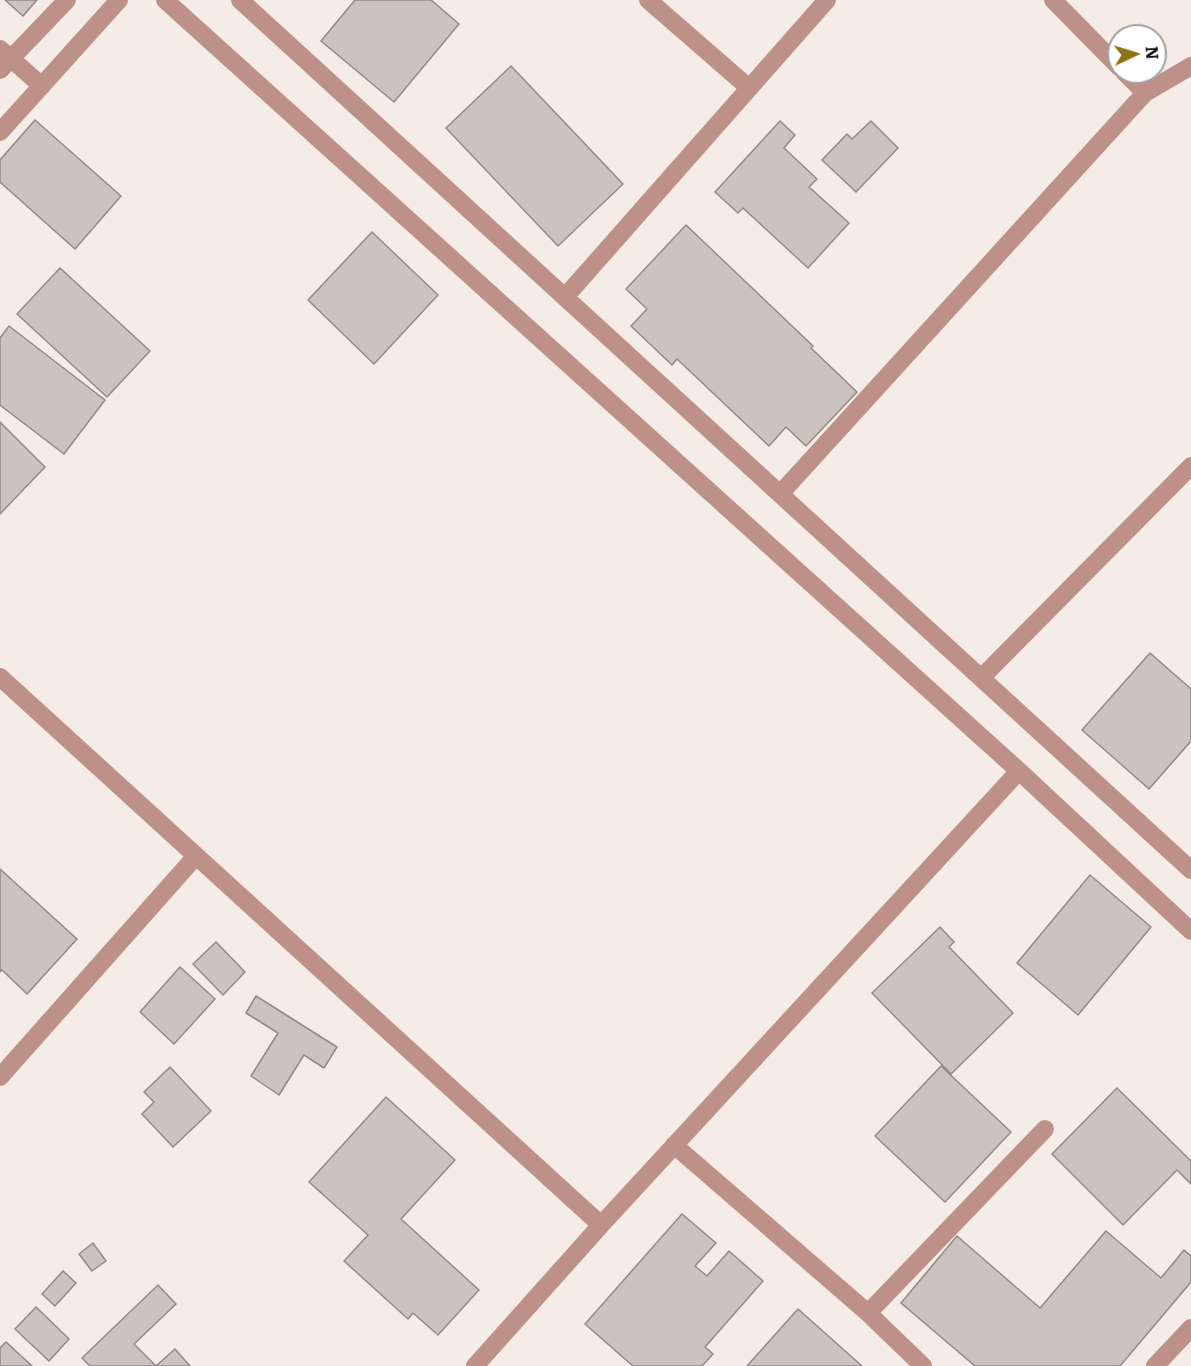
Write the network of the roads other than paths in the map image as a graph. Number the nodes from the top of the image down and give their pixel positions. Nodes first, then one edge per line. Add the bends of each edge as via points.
1 (67, 0) edge
2 (118, 0) edge
3 (165, 0) edge
4 (240, 0) edge
5 (648, 0) edge
6 (827, 0) edge
7 (1053, 0) edge
8 (1107, 55) edge
9 (4, 60) edge
10 (1191, 66) edge
11 (1136, 84) edge
12 (42, 86) junction
13 (748, 87) junction
14 (1145, 93) junction
15 (0, 132) edge
16 (565, 297) junction
17 (1191, 466) edge
18 (780, 494) junction
19 (0, 677) edge
20 (981, 678) junction
21 (1018, 771) junction
22 (196, 856) junction
23 (1191, 870) edge
24 (1191, 931) edge
25 (0, 1077) edge
26 (1045, 1129) dead end
27 (674, 1145) junction
28 (600, 1225) junction
29 (868, 1313) junction
30 (1191, 1329) edge
31 (475, 1366) edge
32 (923, 1366) edge
33 (1155, 1366) edge

1 - 9 street
2 - 12 street
3 - 21 street
4 - 16 street
5 - 13 street
6 - 13 street
7 - 8 street
9 - 12 street
10 - 14 street
11 - 14 street
12 - 15 street
13 - 16 street
14 - 18 street
16 - 18 street
17 - 20 street
18 - 20 street
19 - 22 street
20 - 23 street
21 - 24 street
21 - 27 street
22 - 25 street
22 - 28 street
26 - 29 street
27 - 28 street
27 - 29 street
28 - 31 street
29 - 32 street
30 - 33 street

